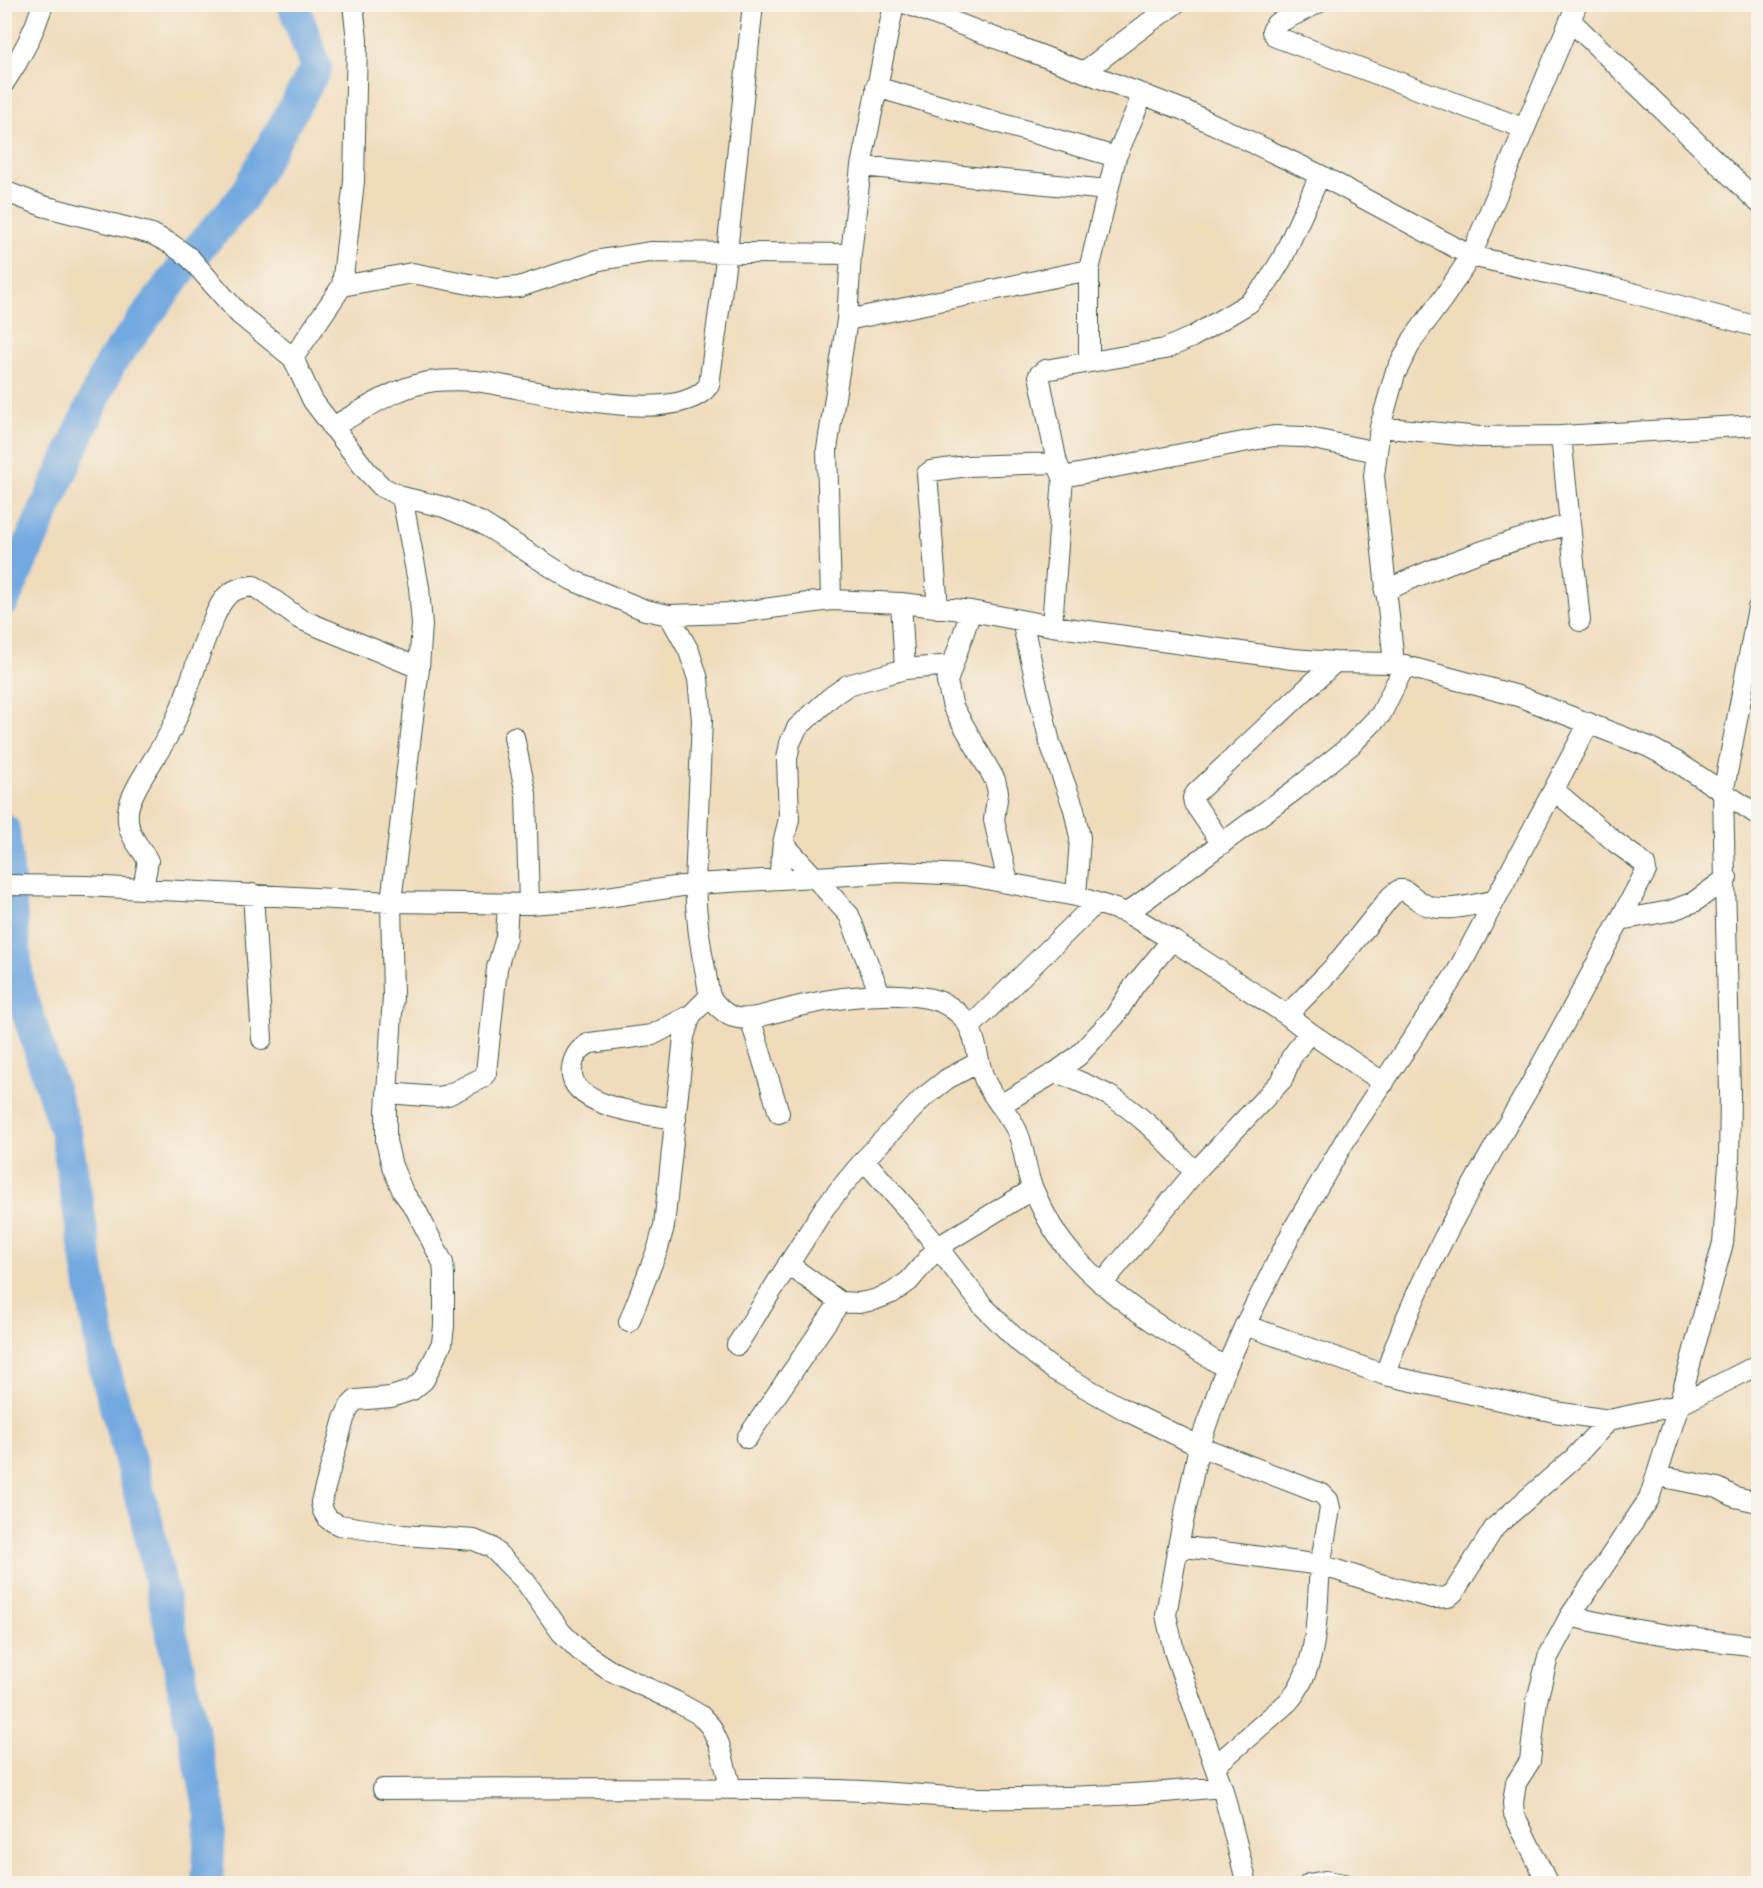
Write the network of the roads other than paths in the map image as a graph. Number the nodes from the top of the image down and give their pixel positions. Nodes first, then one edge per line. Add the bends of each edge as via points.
1 (44, 4) edge
2 (353, 4) edge
3 (753, 4) edge
4 (894, 4) edge
5 (907, 4) edge
6 (1175, 4) edge
7 (1316, 4) edge
8 (1574, 12) edge
9 (1085, 71) junction
10 (4, 82) edge
11 (876, 87) junction
12 (1143, 94) junction
13 (1523, 128) junction
14 (1116, 157) junction
15 (861, 166) junction
16 (1320, 175) junction
17 (1108, 190) junction
18 (4, 191) edge
19 (1758, 202) edge
20 (728, 252) junction
21 (851, 254) junction
22 (1471, 256) junction
23 (1089, 270) junction
24 (342, 286) junction
25 (847, 320) junction
26 (1758, 327) edge
27 (293, 358) junction
28 (1089, 362) junction
29 (1758, 425) edge
30 (332, 427) junction
31 (1380, 427) junction
32 (1561, 436) junction
33 (1377, 452) junction
34 (1060, 470) junction
35 (402, 497) junction
36 (1570, 524) junction
37 (1385, 591) junction
38 (831, 600) junction
39 (901, 603) junction
40 (938, 608) junction
41 (1758, 608) edge
42 (971, 611) junction
43 (669, 615) junction
44 (1022, 621) junction
45 (1580, 621) dead end
46 (1052, 626) junction
47 (1335, 662) junction
48 (1400, 664) junction
49 (952, 665) junction
50 (419, 668) junction
51 (905, 669) junction
52 (1590, 723) junction
53 (514, 737) dead end
54 (1554, 790) junction
55 (1723, 794) junction
56 (1758, 815) edge
57 (783, 843) junction
58 (1222, 843) junction
59 (814, 878) junction
60 (1726, 878) junction
61 (779, 879) junction
62 (1008, 882) junction
63 (695, 884) junction
64 (4, 885) edge
65 (143, 888) junction
66 (253, 894) junction
67 (1076, 896) junction
68 (1494, 901) junction
69 (391, 902) junction
70 (1096, 903) junction
71 (508, 904) junction
72 (529, 904) junction
73 (1127, 913) junction
74 (1620, 920) junction
75 (1172, 940) junction
76 (880, 994) junction
77 (710, 996) junction
78 (691, 1015) junction
79 (1287, 1015) junction
80 (750, 1018) junction
81 (970, 1027) junction
82 (1309, 1032) junction
83 (262, 1039) dead end
84 (979, 1062) junction
85 (1056, 1072) junction
86 (1384, 1083) junction
87 (387, 1093) junction
88 (1000, 1105) junction
89 (779, 1113) dead end
90 (676, 1119) junction
91 (864, 1160) junction
92 (1195, 1172) junction
93 (1033, 1190) junction
94 (938, 1247) junction
95 (788, 1264) junction
96 (1102, 1284) junction
97 (840, 1302) junction
98 (628, 1322) dead end
99 (1245, 1325) junction
100 (737, 1346) dead end
101 (1758, 1365) edge
102 (1226, 1368) junction
103 (1385, 1375) junction
104 (1679, 1405) junction
105 (1608, 1420) junction
106 (747, 1438) dead end
107 (1199, 1446) junction
108 (1658, 1476) junction
109 (1758, 1502) edge
110 (1178, 1546) junction
111 (1321, 1565) junction
112 (1570, 1616) junction
113 (1758, 1646) edge
114 (1215, 1766) junction
115 (1222, 1787) junction
116 (731, 1788) junction
117 (383, 1789) dead end
118 (1247, 1884) edge
119 (1309, 1884) edge
120 (1344, 1884) edge
121 (1548, 1884) edge

1 - 10 street via 36,29
2 - 24 street via 357,39 354,181
3 - 20 street
4 - 11 street
5 - 9 street
6 - 9 street
7 - 13 street via 1276,24 1272,31 1276,37
8 - 13 street
8 - 19 street
9 - 12 street
11 - 14 street
11 - 15 street
12 - 14 street
12 - 16 street
13 - 22 street
14 - 17 street
15 - 17 street
15 - 21 street
16 - 22 street
16 - 28 street via 1282,259 1249,303 1166,349
17 - 23 street
18 - 27 street via 43,206 152,234 171,244 190,258 239,314
20 - 21 street
20 - 24 street via 650,252 600,260 519,287 496,289 412,273
20 - 30 street via 709,385 694,399 644,407 478,381 433,381 405,388
21 - 25 street
22 - 26 street via 1614,288
22 - 31 street via 1413,339 1395,374
23 - 25 street
23 - 28 street
24 - 27 street
25 - 38 street via 827,449
27 - 30 street via 313,401
28 - 34 street via 1045,370 1039,375
29 - 32 street
30 - 35 street via 382,487
31 - 32 street via 1479,437
31 - 33 street
32 - 36 street
33 - 34 street via 1305,437 1274,436
33 - 37 street via 1374,476
34 - 40 street via 967,466 927,474
34 - 46 street
35 - 43 street via 444,507 480,522 572,580 645,610
35 - 50 street via 419,587
36 - 37 street via 1500,544
36 - 45 street
37 - 48 street
38 - 39 street
38 - 43 street via 734,613
39 - 40 street
39 - 51 street
40 - 42 street
41 - 55 street
42 - 44 street
42 - 49 street
43 - 63 street via 689,651 698,679 702,720
44 - 46 street
44 - 67 street via 1050,743 1074,809 1080,838
46 - 47 street
47 - 48 street
47 - 58 street via 1196,793 1194,803
48 - 52 street via 1518,696
48 - 58 street via 1381,714 1351,745
49 - 51 street
49 - 62 street via 947,682 953,707 995,780 998,792 994,820
50 - 65 street via 300,620 254,586 228,594 215,616 169,733 128,810 132,838 148,861
50 - 69 street
51 - 57 street via 848,686 797,728 787,759 789,819
52 - 54 street
52 - 55 street via 1677,762
53 - 72 street via 526,794
54 - 68 street
54 - 74 street via 1644,865 1646,871
55 - 56 street
55 - 60 street
57 - 59 street
57 - 61 street
58 - 73 street
59 - 61 street
59 - 62 street via 900,872 965,875
59 - 76 street via 849,915
60 - 74 street via 1694,902 1670,911
60 - 104 street via 1730,1092 1723,1243
61 - 63 street
62 - 67 street
63 - 72 street
63 - 77 street via 698,940
64 - 65 street
65 - 66 street
66 - 69 street
66 - 83 street
67 - 70 street
68 - 79 street via 1432,907 1399,890
68 - 86 street via 1456,972
69 - 71 street
69 - 87 street via 393,996
70 - 73 street
70 - 81 street
71 - 72 street
71 - 87 street via 486,1073 448,1095
73 - 75 street
74 - 103 street via 1440,1247 1414,1299
75 - 79 street
75 - 85 street via 1101,1034
76 - 80 street via 801,1005
76 - 81 street via 932,999 959,1013
77 - 78 street
77 - 80 street via 734,1018
78 - 90 street via 682,1051
78 - 90 street via 652,1035 590,1043 574,1057 571,1072 576,1088 585,1096 623,1110
79 - 82 street
80 - 89 street
81 - 84 street
82 - 86 street
82 - 92 street via 1282,1080
84 - 88 street
84 - 91 street via 947,1079 923,1098
85 - 88 street
85 - 92 street via 1088,1085 1128,1109
86 - 99 street via 1300,1218
87 - 116 street via 386,1141 392,1166 442,1263 442,1343 424,1380 412,1390 391,1397 356,1400 350,1406 321,1502 323,1511 339,1525 474,1540 491,1547 525,1581 561,1632 580,1651 609,1670 700,1715 719,1744
88 - 93 street via 1021,1141
90 - 98 street via 664,1226
91 - 94 street
91 - 95 street via 825,1207
92 - 96 street
93 - 94 street
93 - 96 street via 1071,1254
94 - 97 street via 909,1281 892,1293 859,1303
94 - 107 street via 983,1306 1054,1370 1126,1412
95 - 97 street
95 - 100 street
96 - 102 street
97 - 106 street
99 - 102 street
99 - 103 street
101 - 104 street
102 - 107 street
103 - 105 street
104 - 105 street
104 - 108 street
105 - 111 street via 1574,1458 1495,1527 1448,1597 1433,1598
107 - 110 street
107 - 111 street via 1322,1494 1330,1508
108 - 109 street via 1718,1488
108 - 112 street via 1641,1513
110 - 111 street
110 - 114 street via 1167,1615 1174,1651
111 - 114 street via 1312,1651 1297,1691
112 - 113 street via 1673,1637
112 - 121 street via 1548,1657 1537,1700 1530,1761 1516,1783 1513,1803 1514,1814
114 - 115 street
115 - 116 street via 1160,1794 976,1798
115 - 118 street
116 - 117 street
119 - 120 street

